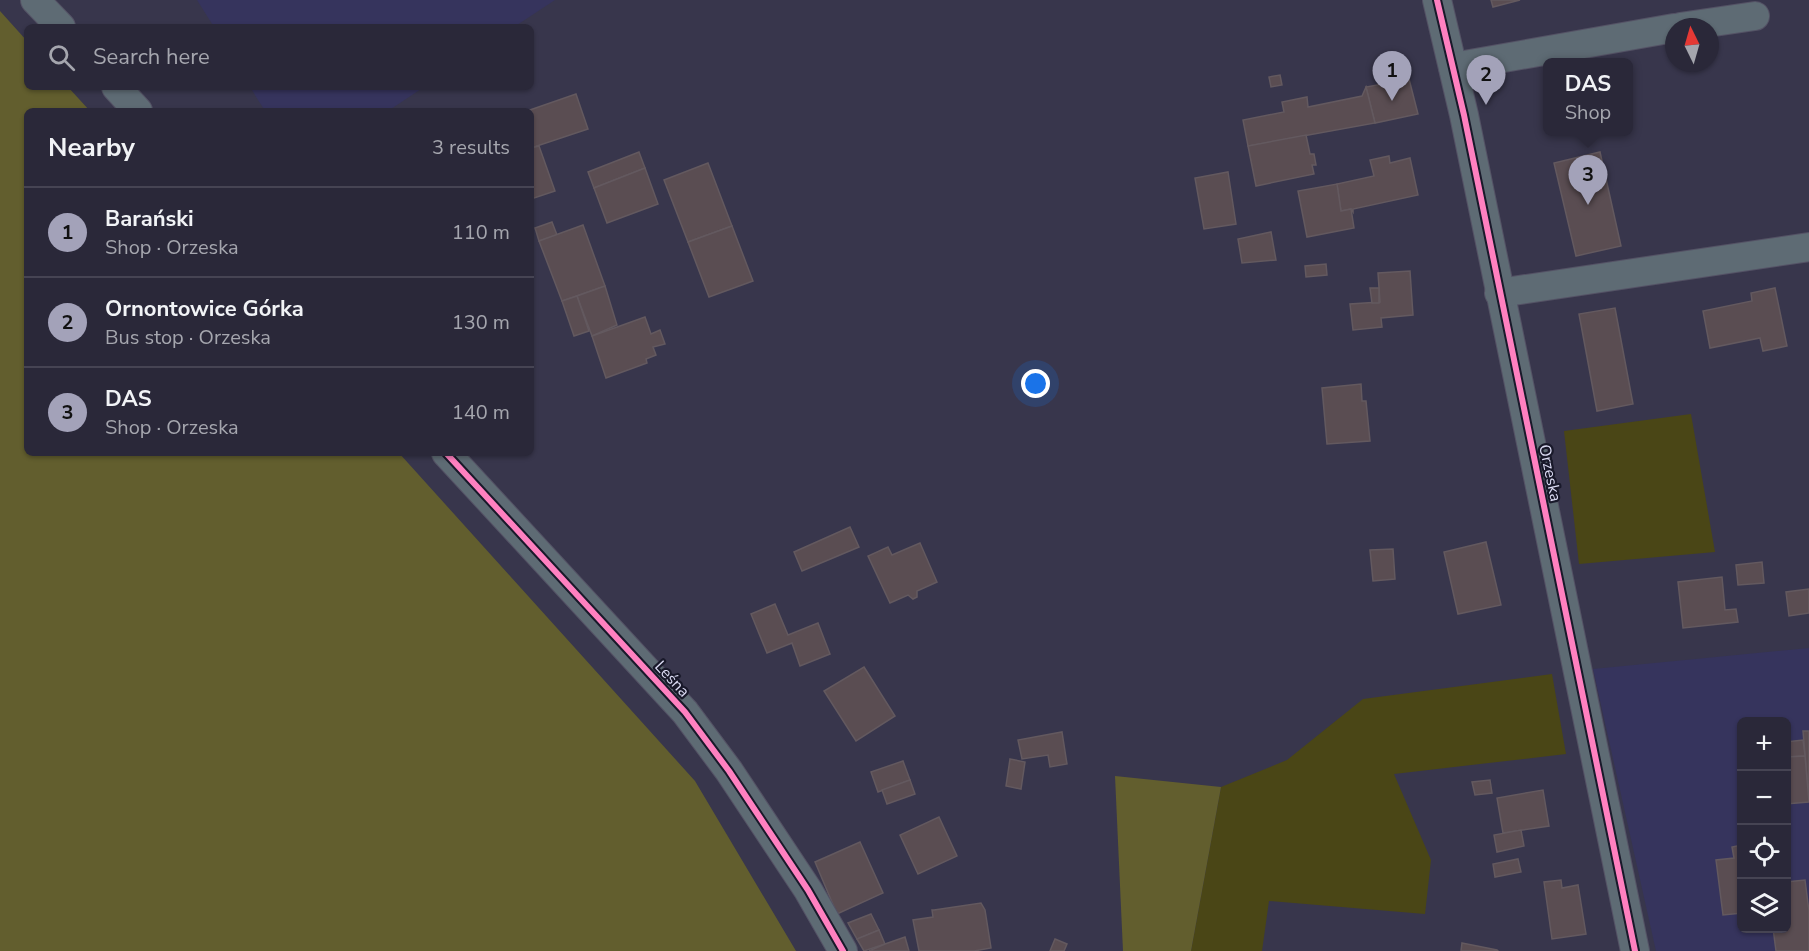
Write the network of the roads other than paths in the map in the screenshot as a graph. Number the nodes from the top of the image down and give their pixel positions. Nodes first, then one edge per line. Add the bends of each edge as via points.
1 (35, 0) edge
2 (1437, 0) edge
3 (1755, 16) dead end
4 (1719, 21) edge
5 (58, 24) edge
6 (1665, 30) edge
7 (1453, 67) junction
8 (119, 90) edge
9 (135, 108) edge
10 (1809, 247) edge
11 (1499, 293) junction
12 (449, 456) edge
13 (843, 951) edge
14 (1635, 951) edge

1 - 5 street
2 - 7 street, Orzeska
3 - 4 street
6 - 7 street
7 - 11 street, Orzeska
8 - 9 street
10 - 11 street
11 - 14 street, Orzeska
12 - 13 street, Leśna via 685,712 782,850

